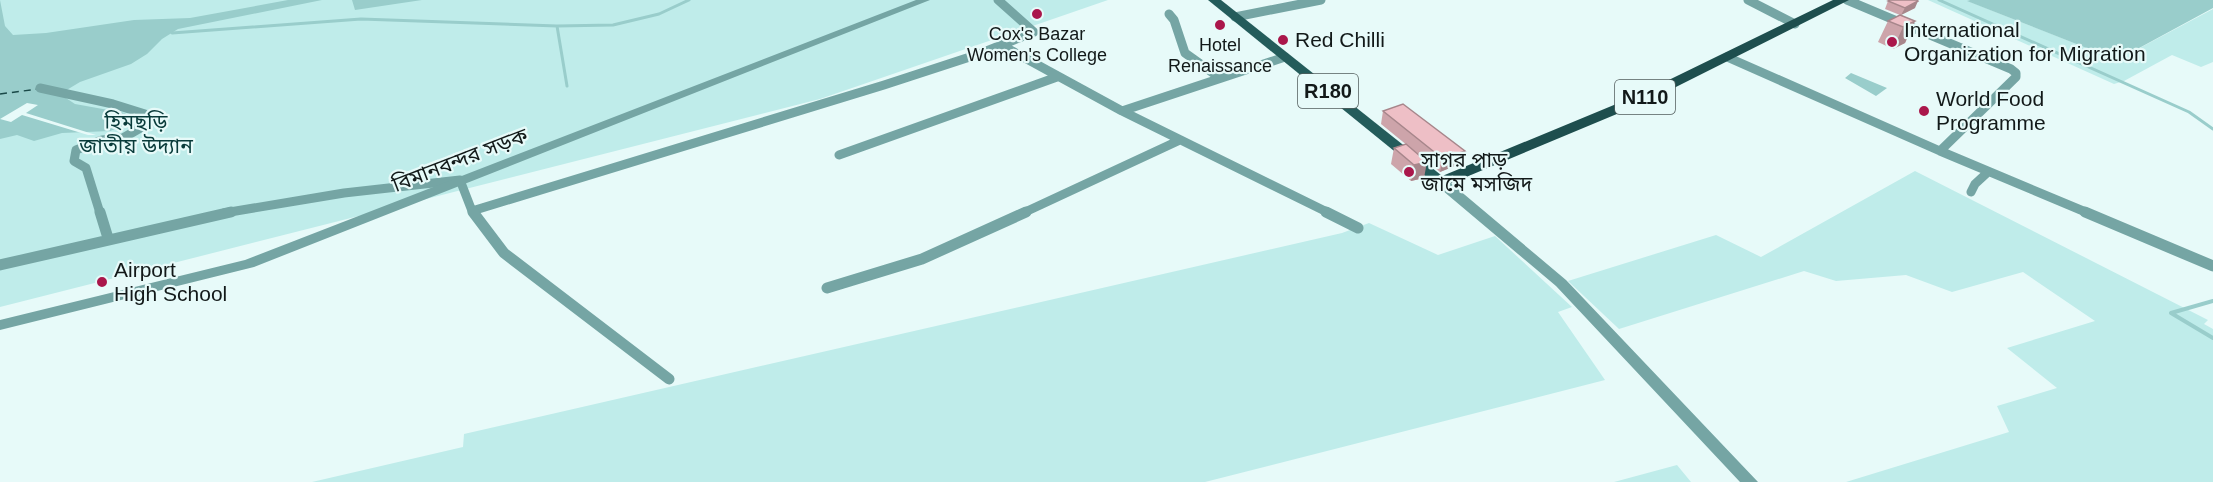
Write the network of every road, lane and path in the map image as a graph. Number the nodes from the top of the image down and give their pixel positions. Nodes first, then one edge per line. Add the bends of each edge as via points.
1 (925, 0) edge
2 (998, 0) edge
3 (1214, 0) edge
4 (1321, 0) edge
5 (1748, 0) edge
6 (1845, 0) edge
7 (1169, 14) dead end
8 (1235, 17) junction
9 (1795, 24) junction
10 (1003, 46) junction
11 (1285, 57) junction
12 (1727, 57) junction
13 (1057, 78) junction
14 (1220, 78) junction
15 (40, 88) dead end
16 (1122, 111) junction
17 (1180, 140) junction
18 (1940, 151) junction
19 (839, 155) dead end
20 (1988, 172) junction
21 (460, 180) junction
22 (1442, 182) junction
23 (1971, 192) dead end
24 (472, 211) junction
25 (1358, 228) dead end
26 (108, 238) junction
27 (0, 265) edge
28 (2211, 265) edge
29 (827, 288) dead end
30 (0, 325) edge
31 (669, 379) dead end
32 (1750, 482) edge

1 - 21 street, বিমানবন্দর সড়ক
2 - 10 street via 1034,32
3 - 8 main road, R180
4 - 8 street
5 - 9 street
6 - 9 highway, N110
6 - 18 street via 2016,74
7 - 14 street via 1185,53
8 - 11 main road, R180
9 - 12 highway, N110
10 - 13 street
10 - 24 street
11 - 14 street
11 - 22 main road, R180
12 - 18 street
12 - 22 highway, N110 via 1643,98
13 - 16 street
13 - 19 street
14 - 16 street
15 - 26 street via 146,114 139,121 149,123 123,138 102,140 76,150 74,160 86,168
16 - 17 street
17 - 25 street
17 - 29 street via 922,259
18 - 20 street
20 - 23 street
20 - 28 street
21 - 24 street
21 - 26 street via 312,197
21 - 30 street, বিমানবন্দর সড়ক via 249,264
22 - 32 street via 1561,283
24 - 31 street via 504,253
26 - 27 street

